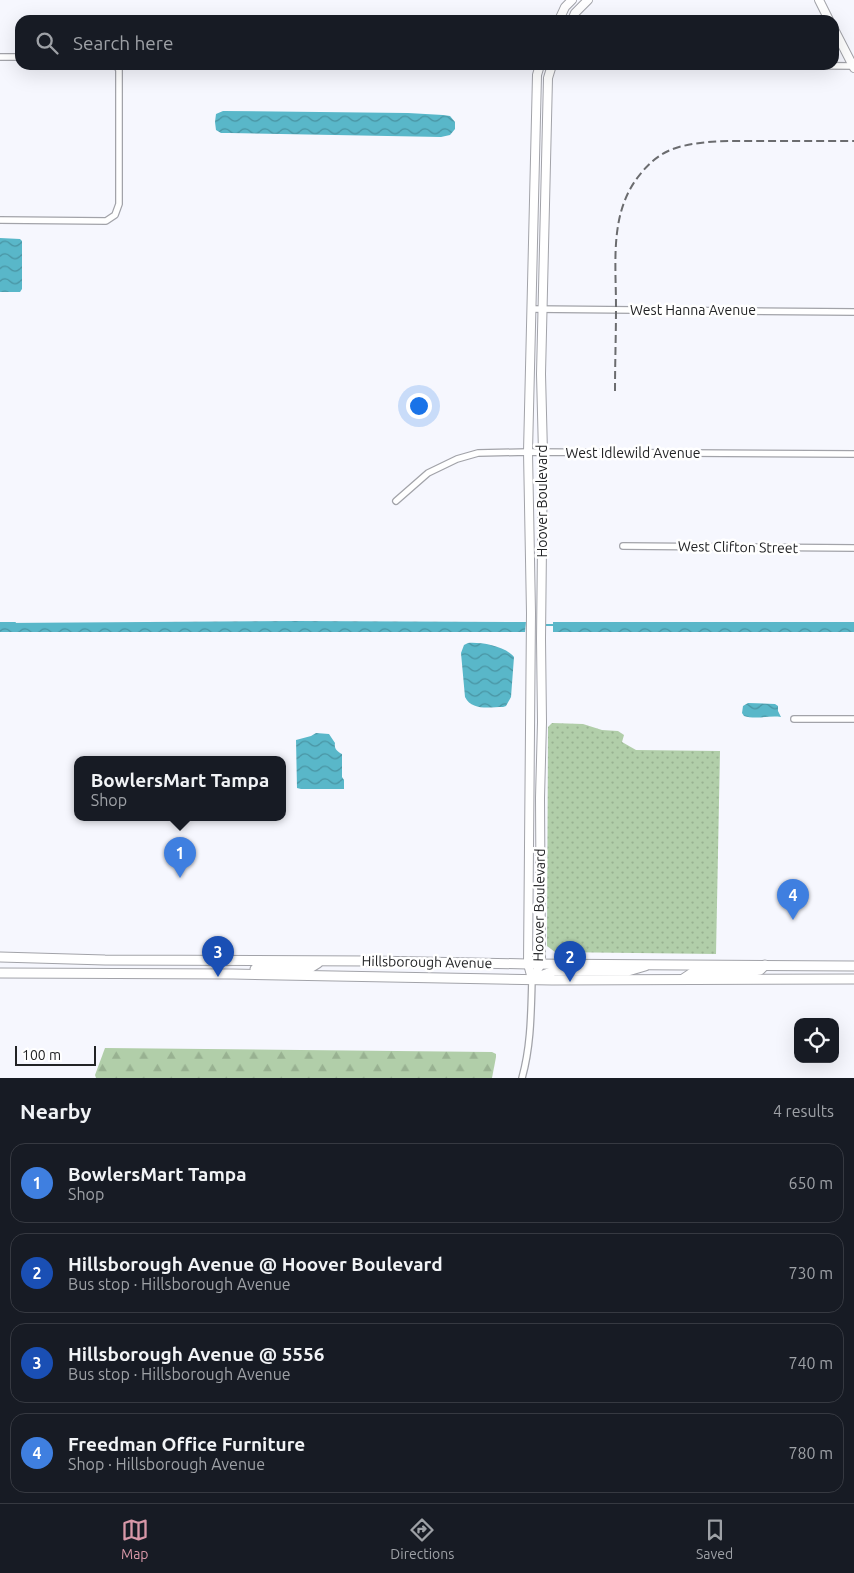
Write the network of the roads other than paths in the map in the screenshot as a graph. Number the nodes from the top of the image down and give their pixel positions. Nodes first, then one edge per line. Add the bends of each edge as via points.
1 (572, 0) edge
2 (588, 0) edge
3 (819, 0) edge
4 (561, 15) edge
5 (574, 15) edge
6 (826, 15) edge
7 (839, 38) edge
8 (15, 57) edge
9 (0, 58) edge
10 (839, 67) edge
11 (854, 67) edge
12 (119, 70) edge
13 (538, 70) edge
14 (550, 70) edge
15 (0, 220) edge
16 (531, 309) junction
17 (543, 310) junction
18 (854, 312) edge
19 (528, 452) junction
20 (543, 452) junction
21 (854, 454) edge
22 (396, 501) dead end
23 (623, 546) dead end
24 (854, 548) edge
25 (794, 719) dead end
26 (854, 719) edge
27 (0, 957) edge
28 (150, 960) junction
29 (320, 962) junction
30 (528, 964) junction
31 (540, 964) junction
32 (655, 964) junction
33 (766, 965) junction
34 (854, 966) edge
35 (0, 973) edge
36 (73, 974) junction
37 (233, 974) junction
38 (532, 979) junction
39 (683, 979) junction
40 (854, 979) edge
41 (522, 1078) edge

1 - 4 main road
2 - 5 main road
3 - 6 main road
7 - 11 main road
8 - 9 street
10 - 11 street
12 - 15 street via 119,204 115,215 106,221
13 - 16 main road, Hoover Boulevard
14 - 17 main road, Hoover Boulevard
16 - 17 street, West Hanna Avenue
16 - 19 main road, Hoover Boulevard
17 - 18 street, West Hanna Avenue
17 - 20 main road, Hoover Boulevard
19 - 20 street, West Idlewild Avenue
19 - 22 street, West Idlewild Avenue via 478,453 457,459 428,473
19 - 30 main road, Hoover Boulevard
20 - 21 street, West Idlewild Avenue
20 - 31 main road, Hoover Boulevard
23 - 24 street, West Clifton Street
25 - 26 street
27 - 28 main road, Hillsborough Avenue
28 - 29 main road, Hillsborough Avenue
28 - 36 main road via 140,965 80,965
29 - 30 main road, Hillsborough Avenue
29 - 37 main road via 310,968 254,969
30 - 31 main road, Hillsborough Avenue
30 - 38 main road, Hoover Boulevard
31 - 32 main road, Hillsborough Avenue
31 - 38 main road, Hoover Boulevard
32 - 33 main road, Hillsborough Avenue
32 - 38 main road via 628,971 554,971
33 - 34 main road, Hillsborough Avenue
33 - 39 main road via 760,970 746,972 695,971
35 - 36 main road, Hillsborough Avenue
36 - 37 main road, Hillsborough Avenue
37 - 38 main road, Hillsborough Avenue
38 - 39 main road, Hillsborough Avenue
38 - 41 street via 530,1040
39 - 40 main road, Hillsborough Avenue

